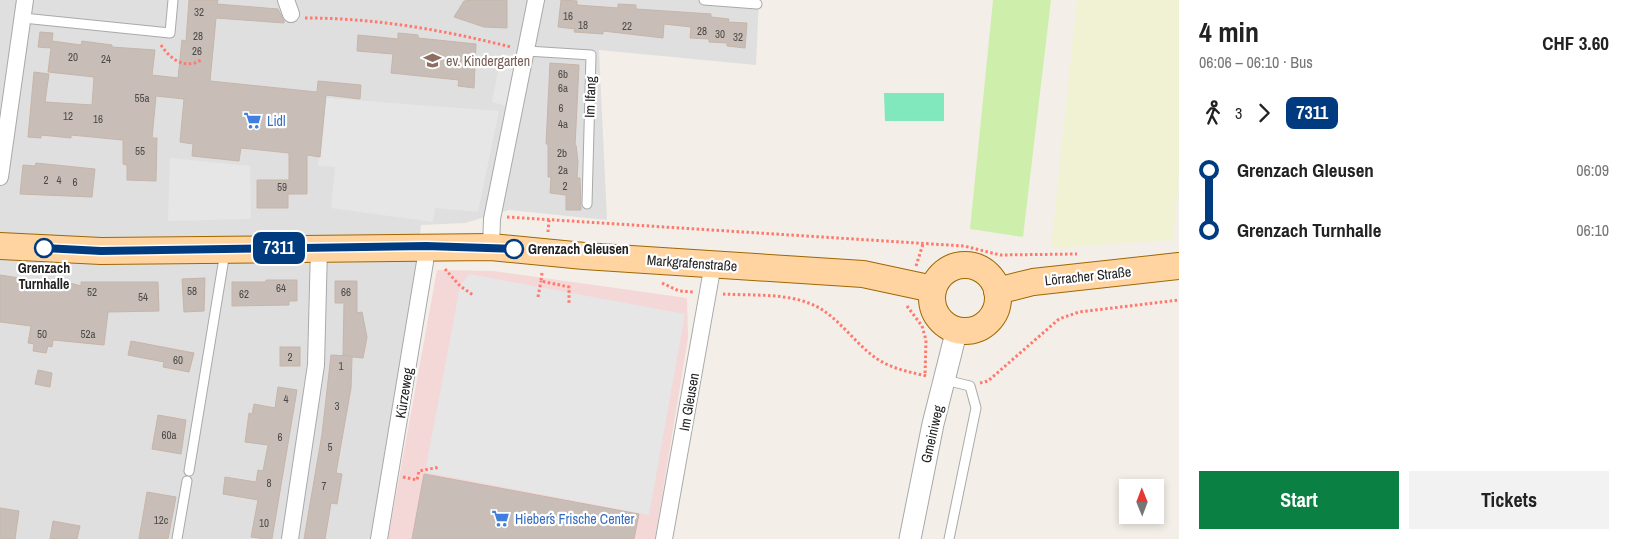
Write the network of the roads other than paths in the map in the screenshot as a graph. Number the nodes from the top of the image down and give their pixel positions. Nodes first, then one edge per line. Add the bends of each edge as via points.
1 (25, 0) edge
2 (173, 0) edge
3 (536, 0) edge
4 (704, 0) edge
5 (757, 4) dead end
6 (23, 18) junction
7 (526, 51) junction
8 (0, 177) edge
9 (587, 204) dead end
10 (0, 246) edge
11 (491, 247) junction
12 (225, 248) junction
13 (319, 248) junction
14 (433, 255) junction
15 (713, 264) junction
16 (1179, 266) edge
17 (922, 286) junction
18 (997, 291) junction
19 (958, 330) junction
20 (935, 382) junction
21 (189, 471) dead end
22 (187, 481) dead end
23 (177, 539) edge
24 (290, 539) edge
25 (380, 539) edge
26 (664, 539) edge
27 (910, 539) edge
28 (949, 539) edge

1 - 6 street
2 - 6 lane via 170,33
3 - 7 street
4 - 5 lane
6 - 8 street
7 - 9 lane, Im Ifang via 591,55
7 - 11 street via 492,219
10 - 12 main road, Markgrafenstraße via 101,251
11 - 14 main road, Markgrafenstraße
11 - 15 main road, Markgrafenstraße
12 - 13 main road, Markgrafenstraße
12 - 21 lane
13 - 14 main road, Markgrafenstraße
13 - 24 street via 316,365
14 - 25 street, Kürzeweg via 425,262
15 - 17 main road, Markgrafenstraße via 863,274
15 - 26 street, Im Gleusen
16 - 18 main road, Lörracher Straße via 1051,280
17 - 18 main road via 952,268 970,265 988,274
17 - 19 main road via 937,314 948,326
18 - 19 main road via 996,307 988,321 974,329
19 - 20 street, Gmeiniweg
20 - 27 street, Gmeiniweg via 933,424
20 - 28 lane via 970,386 976,408
22 - 23 lane

